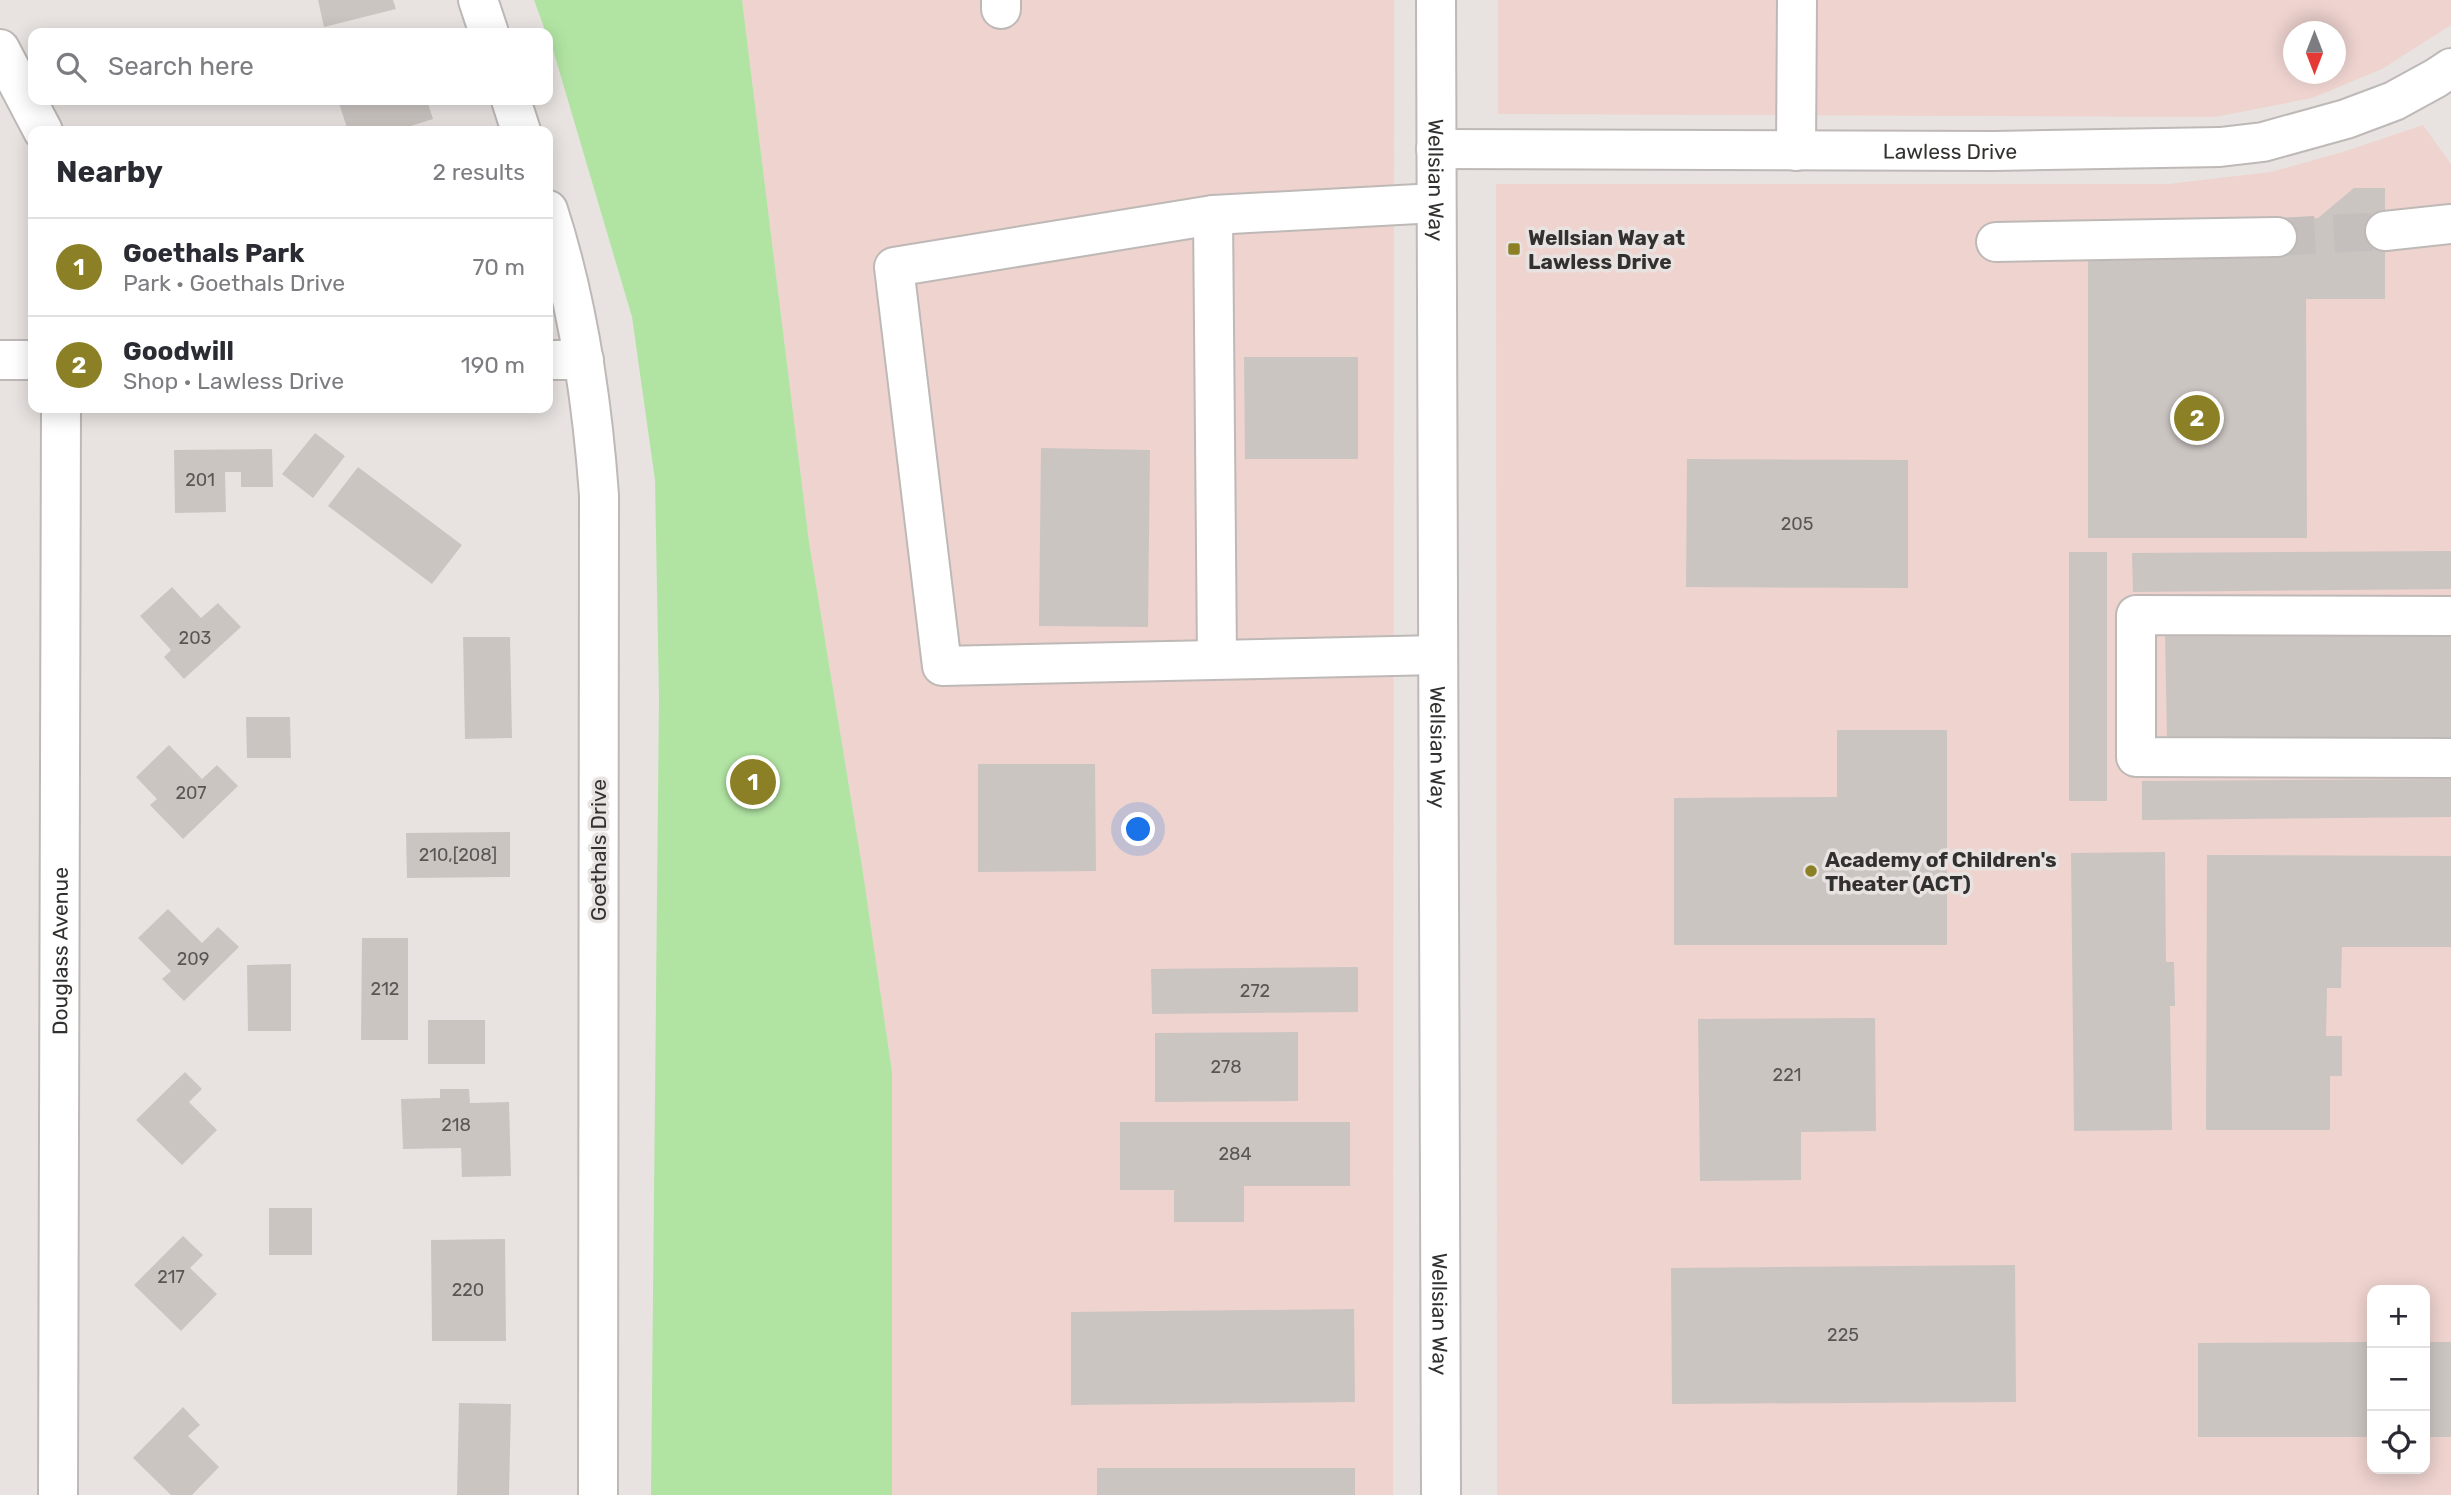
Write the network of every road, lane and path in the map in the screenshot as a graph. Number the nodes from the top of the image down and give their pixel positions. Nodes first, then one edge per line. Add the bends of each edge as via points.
1 (478, 0) edge
2 (1437, 0) edge
3 (1797, 0) edge
4 (487, 28) edge
5 (0, 49) edge
6 (2446, 83) edge
7 (28, 102) edge
8 (29, 105) edge
9 (513, 105) edge
10 (40, 126) edge
11 (519, 126) edge
12 (1436, 149) junction
13 (1796, 151) junction
14 (1436, 204) junction
15 (1213, 215) junction
16 (2451, 224) edge
17 (553, 229) edge
18 (2385, 232) tunnel mouth
19 (2277, 237) tunnel mouth
20 (1996, 242) dead end
21 (0, 360) edge
22 (28, 360) edge
23 (566, 360) edge
24 (61, 413) edge
25 (2451, 616) edge
26 (1438, 655) junction
27 (1217, 659) junction
28 (2451, 758) edge
29 (58, 1495) edge
30 (597, 1495) edge
31 (1441, 1495) edge

1 - 4 street
2 - 12 street, Wellsian Way
3 - 13 street
5 - 7 street
6 - 13 street, Lawless Drive via 2346,119 2263,142 2220,147
8 - 10 street
9 - 11 street
12 - 13 street, Lawless Drive
12 - 14 street, Wellsian Way
14 - 15 street
14 - 26 street, Wellsian Way
15 - 27 street
15 - 27 street via 894,267 942,666
16 - 18 street
17 - 23 street, Goethals Drive via 571,294
19 - 20 street
21 - 22 street
23 - 30 street, Goethals Drive via 594,433 598,495
24 - 29 street, Douglass Avenue
25 - 28 street via 2136,615 2136,757
26 - 27 street
26 - 31 street, Wellsian Way

